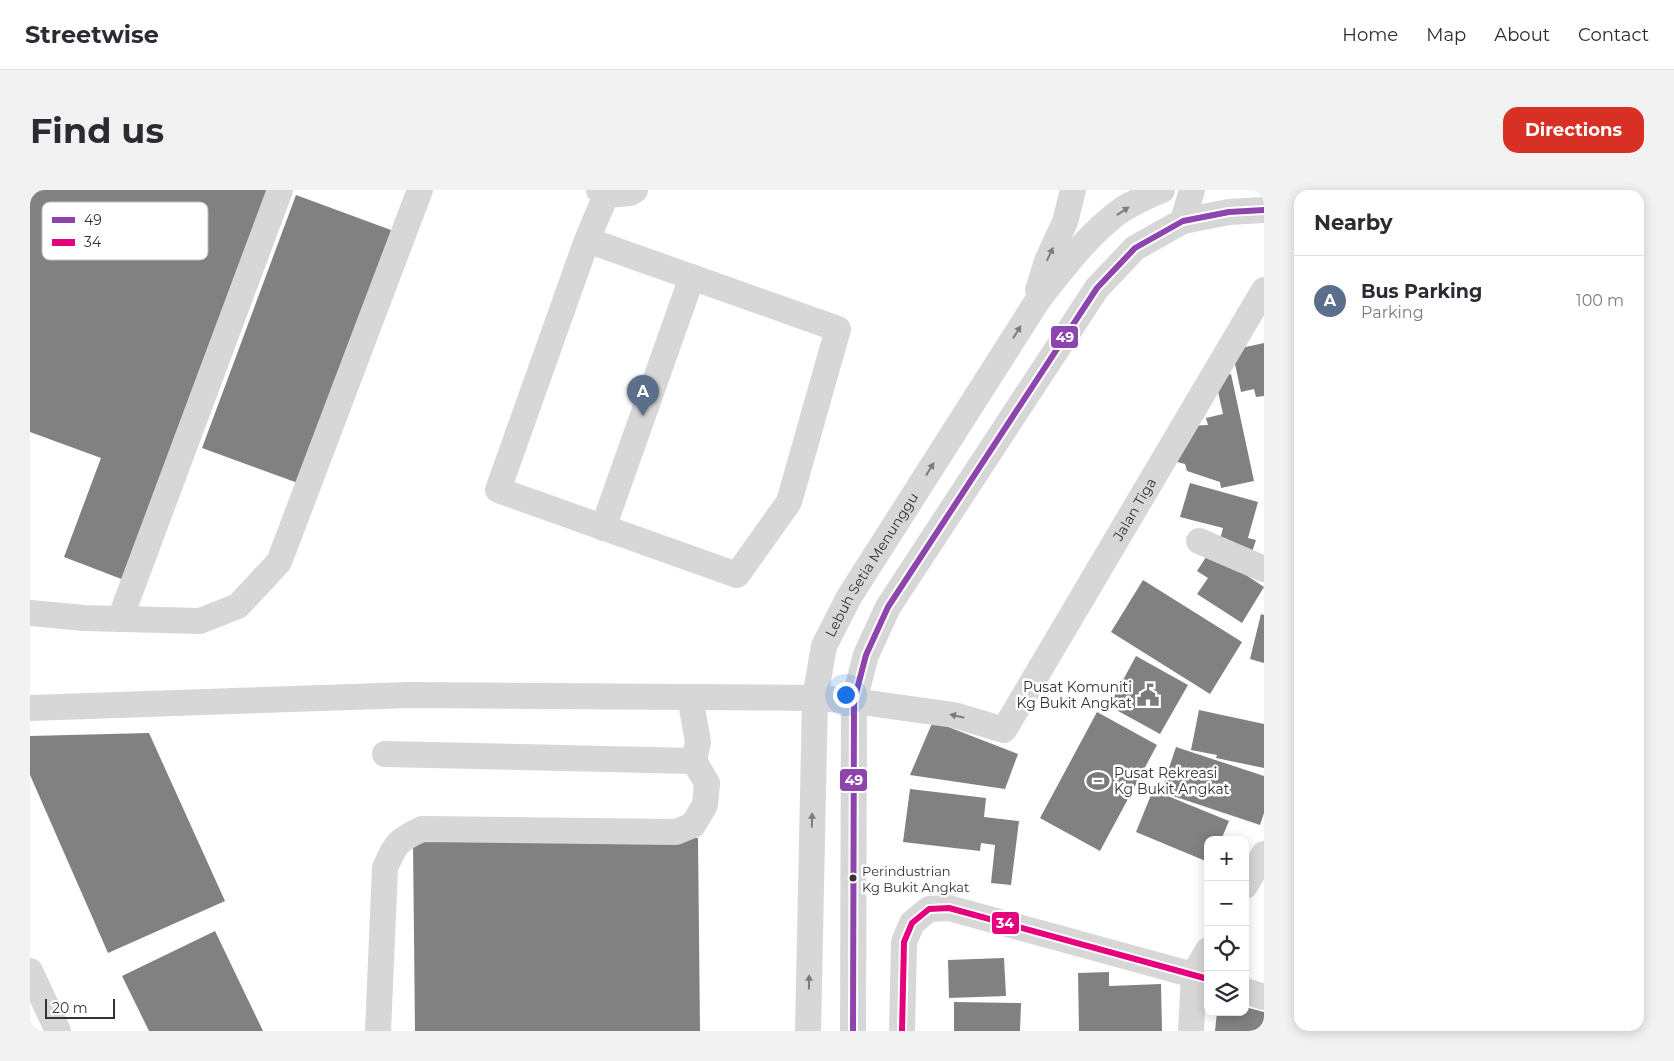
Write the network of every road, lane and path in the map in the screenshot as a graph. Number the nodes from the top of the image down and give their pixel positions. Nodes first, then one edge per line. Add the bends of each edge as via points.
1 (280, 190) edge
2 (420, 190) edge
3 (635, 190) edge
4 (1073, 190) edge
5 (1162, 190) edge
6 (1192, 190) edge
7 (602, 192) edge
8 (1264, 210) edge
9 (1183, 221) junction
10 (587, 240) junction
11 (692, 277) junction
12 (1264, 290) edge
13 (1038, 300) junction
14 (603, 528) junction
15 (1199, 542) dead end
16 (1264, 569) edge
17 (30, 613) edge
18 (120, 619) junction
19 (690, 697) junction
20 (815, 698) junction
21 (854, 701) junction
22 (30, 708) edge
23 (385, 754) dead end
24 (694, 761) junction
25 (1264, 854) edge
26 (1248, 881) edge
27 (30, 971) edge
28 (1201, 977) edge
29 (1249, 992) edge
30 (1264, 997) edge
31 (58, 1031) edge
32 (378, 1031) edge
33 (808, 1031) edge
34 (853, 1031) edge
35 (902, 1031) edge
36 (1191, 1031) edge

1 - 18 street
2 - 18 street via 280,562 238,606 200,621
3 - 7 street via 630,193
13 -> 4 street via 1046,261 1065,222
13 -> 5 street, Lebuh Setia Menunggu via 1092,235 1124,209
6 - 9 street
7 - 10 street
8 - 9 street via 1229,212
9 - 21 street via 1135,248 1097,288 888,607 866,655
10 - 11 street
10 - 14 street via 498,490
11 - 14 street
11 - 14 street via 838,329 789,502 737,575
12 -> 21 street, Jalan Tiga via 1004,730 954,715
20 -> 13 street, Lebuh Setia Menunggu via 824,646 849,597
15 - 16 street
17 - 18 street
19 - 20 street
19 - 22 street via 411,695
19 - 24 street via 698,742
20 - 21 street
33 -> 20 street, Lebuh Setia Menunggu
21 - 34 street
23 - 24 street
24 - 32 street via 707,783 705,805 693,825 676,832 422,829 403,838 392,851 385,868
25 - 26 street
27 - 31 street
28 - 35 street via 949,908 929,909 912,923 904,942
28 - 36 street
29 - 30 street

